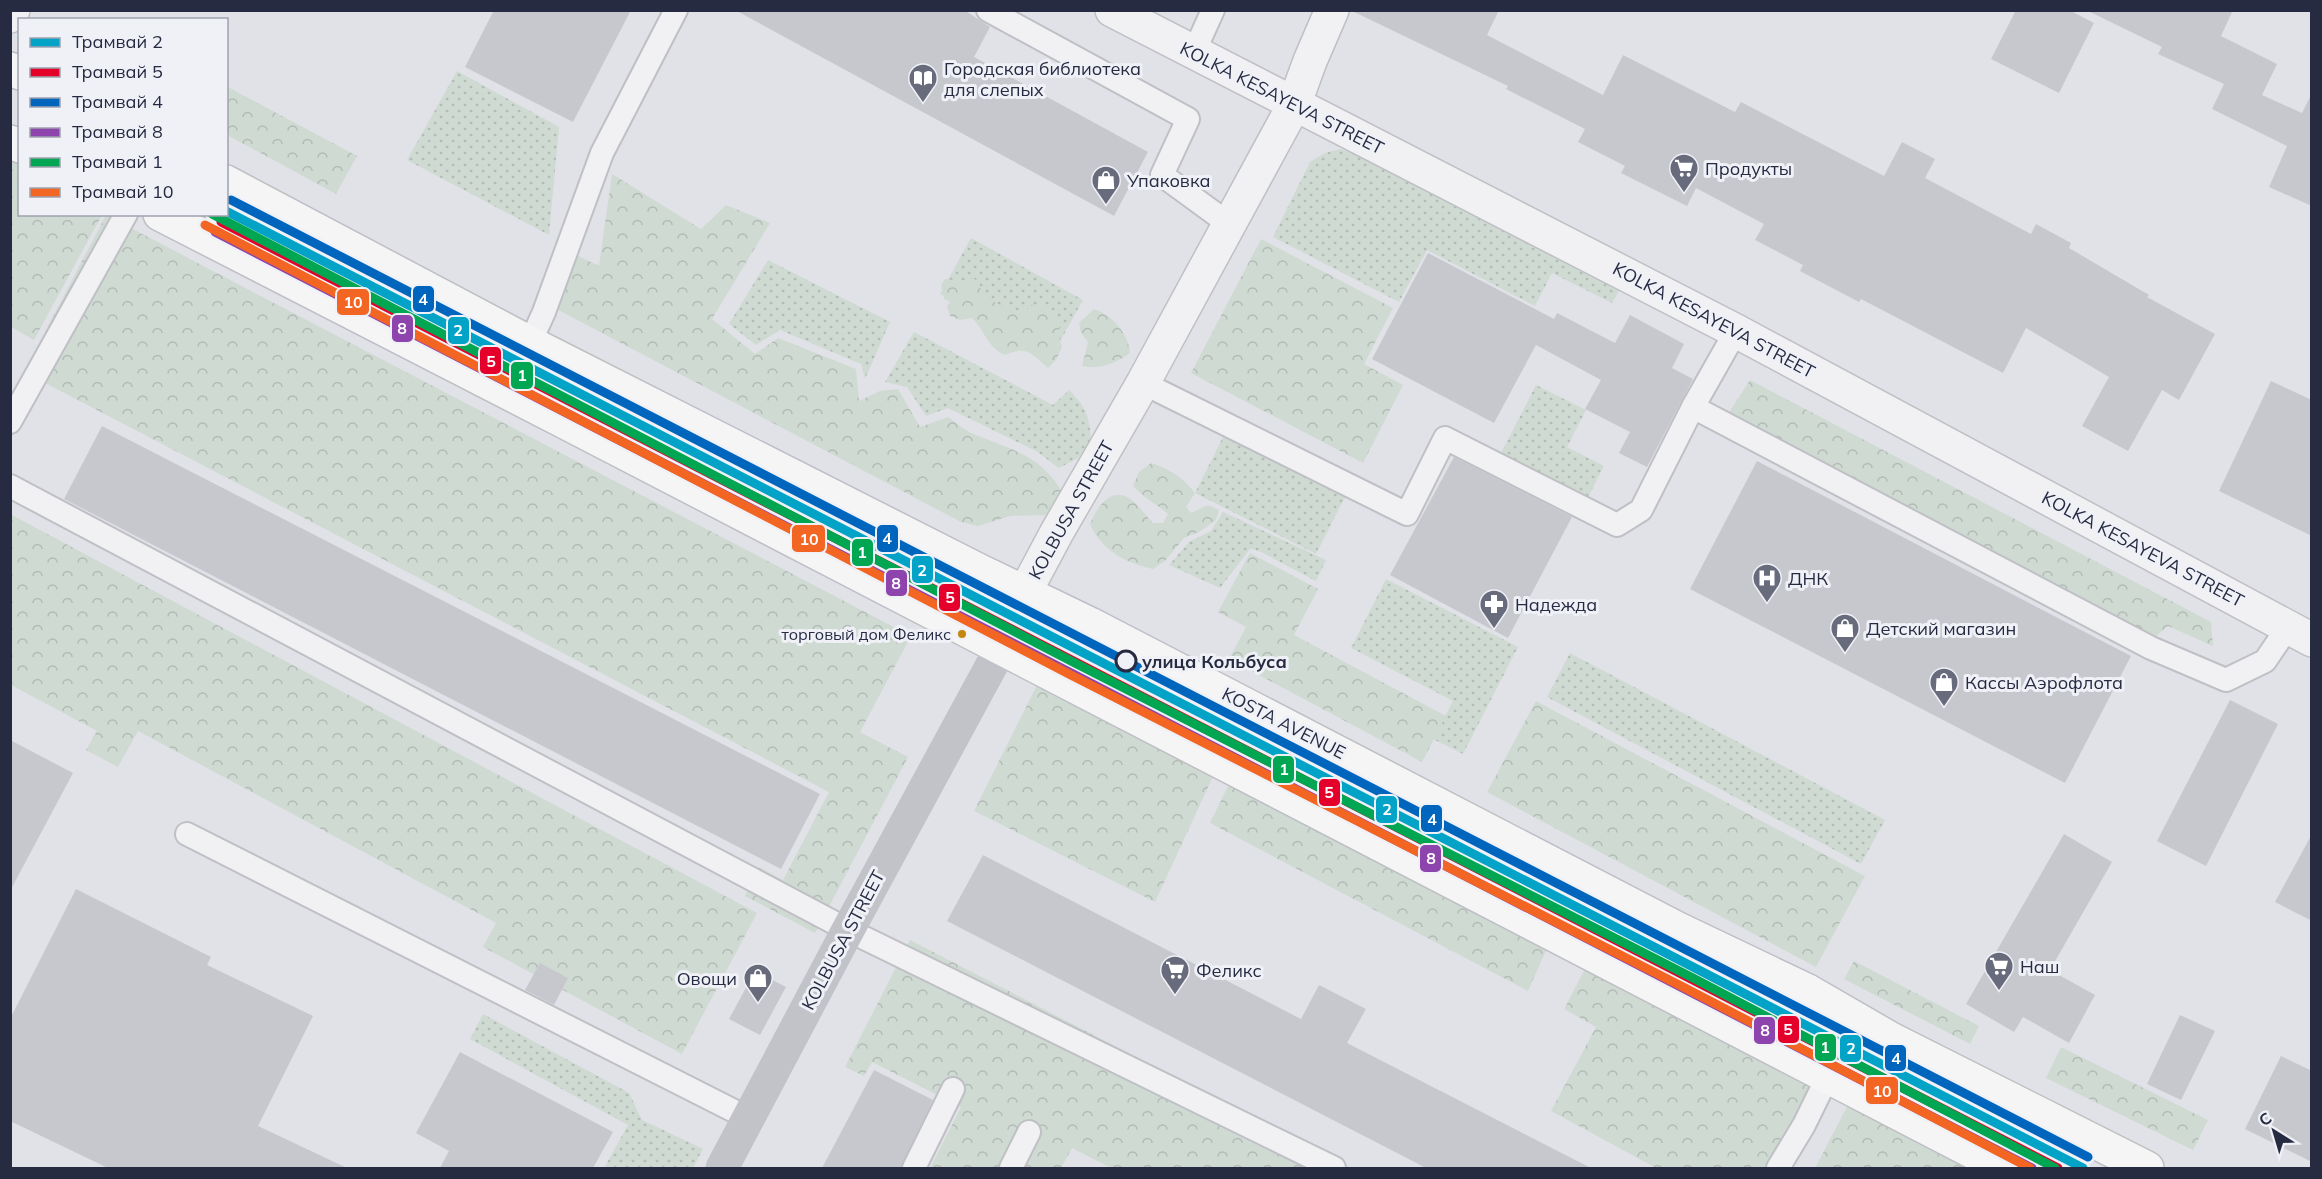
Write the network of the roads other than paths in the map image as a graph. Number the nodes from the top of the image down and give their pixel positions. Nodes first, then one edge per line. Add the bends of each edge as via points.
1 (14, 10) edge
2 (676, 10) edge
3 (988, 10) edge
4 (1112, 10) edge
5 (1200, 10) edge
6 (1213, 10) edge
7 (1332, 10) edge
8 (10, 16) edge
9 (1194, 52) junction
10 (1294, 105) junction
11 (228, 183) edge
12 (125, 216) edge
13 (164, 216) edge
14 (1229, 224) junction
15 (1736, 330) junction
16 (530, 343) junction
17 (1143, 383) junction
18 (1693, 407) junction
19 (10, 422) edge
20 (10, 486) edge
21 (1025, 592) junction
22 (2300, 633) edge
23 (1001, 648) junction
24 (187, 834) dead end
25 (848, 930) junction
26 (1828, 1076) junction
27 (953, 1089) dead end
28 (748, 1118) junction
29 (1029, 1132) dead end
30 (722, 1168) edge
31 (914, 1168) edge
32 (1011, 1168) edge
33 (1334, 1168) edge
34 (1779, 1168) edge
35 (2004, 1168) edge
36 (2147, 1168) edge

1 - 8 street
2 - 16 lane via 602,153
3 - 14 lane via 1188,119 1162,175
4 - 9 street, KOLKA KESAYEVA STREET
5 - 9 lane
6 - 9 lane
7 - 10 street, KOLBUSA STREET
9 - 10 street, KOLKA KESAYEVA STREET
10 - 14 street, KOLBUSA STREET
10 - 15 street, KOLKA KESAYEVA STREET
11 - 16 main road, KOSTA AVENUE
12 - 19 lane
13 - 23 main road
14 - 17 street, KOLBUSA STREET
15 - 18 lane
15 - 22 street, KOLKA KESAYEVA STREET
16 - 21 main road, KOSTA AVENUE
17 - 18 lane via 1407,514 1445,438 1617,525 1641,510
17 - 21 street, KOLBUSA STREET
18 - 22 lane via 2151,648 2226,680 2265,661
20 - 25 lane
21 - 23 street, KOLBUSA STREET
21 - 36 main road, KOSTA AVENUE
23 - 25 street, KOLBUSA STREET
23 - 26 main road
24 - 28 lane
25 - 28 street, KOLBUSA STREET
25 - 33 lane
26 - 34 lane
26 - 35 main road
27 - 31 lane
28 - 30 street, KOLBUSA STREET
29 - 32 lane

